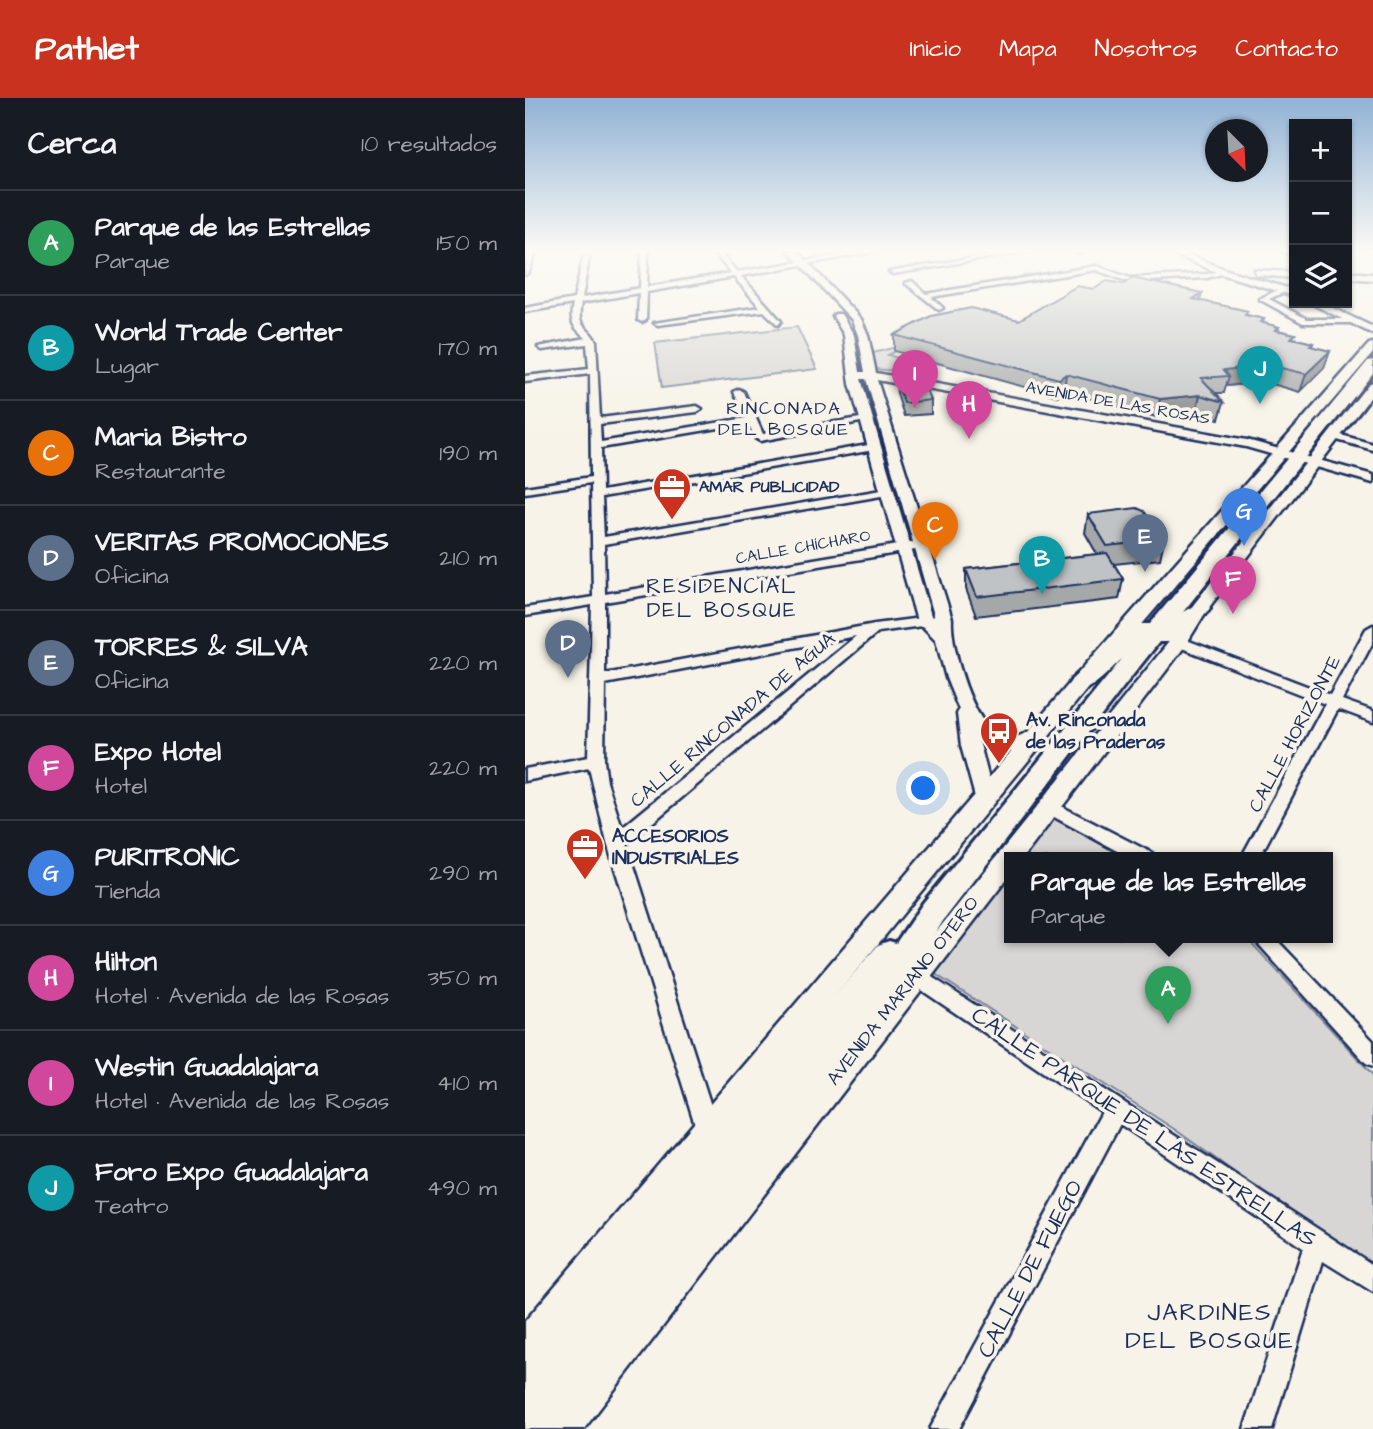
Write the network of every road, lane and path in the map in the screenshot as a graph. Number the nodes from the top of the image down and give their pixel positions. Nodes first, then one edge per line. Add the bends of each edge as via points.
1 (576, 313) edge
2 (642, 313) edge
3 (754, 313) edge
4 (769, 313) edge
5 (837, 313) edge
6 (850, 313) edge
7 (1291, 313) edge
8 (1336, 313) edge
9 (642, 320) dead end
10 (694, 320) junction
11 (1353, 321) junction
12 (658, 323) dead end
13 (778, 323) dead end
14 (697, 331) dead end
15 (1373, 331) edge
16 (592, 341) junction
17 (1373, 346) edge
18 (541, 347) dead end
19 (1373, 364) edge
20 (594, 371) junction
21 (525, 379) edge
22 (871, 379) junction
23 (855, 380) junction
24 (1373, 386) edge
25 (914, 391) junction
26 (953, 391) junction
27 (739, 392) dead end
28 (697, 409) dead end
29 (751, 420) junction
30 (866, 420) junction
31 (595, 422) junction
32 (1334, 436) junction
33 (596, 446) junction
34 (874, 446) junction
35 (1373, 447) edge
36 (1294, 461) junction
37 (1373, 479) edge
38 (597, 487) junction
39 (1373, 488) edge
40 (525, 490) edge
41 (887, 492) junction
42 (598, 541) junction
43 (921, 545) junction
44 (904, 548) junction
45 (1196, 582) junction
46 (599, 599) junction
47 (1200, 608) junction
48 (525, 612) edge
49 (925, 621) junction
50 (875, 628) junction
51 (943, 628) junction
52 (1373, 629) edge
53 (1179, 642) junction
54 (1120, 676) junction
55 (598, 680) junction
56 (1080, 684) junction
57 (1334, 702) junction
58 (966, 709) junction
59 (1373, 717) edge
60 (1042, 733) junction
61 (596, 761) junction
62 (525, 775) edge
63 (984, 799) junction
64 (1049, 806) junction
65 (616, 842) junction
66 (1006, 852) edge
67 (1135, 852) edge
68 (1253, 852) edge
69 (1004, 854) edge
70 (1267, 943) edge
71 (898, 968) junction
72 (1373, 1056) edge
73 (1116, 1109) junction
74 (708, 1131) junction
75 (1317, 1242) junction
76 (1373, 1280) edge
77 (525, 1348) edge
78 (525, 1394) edge
79 (531, 1429) edge
80 (561, 1429) edge
81 (944, 1429) edge
82 (1258, 1429) edge

1 - 16 street via 576,325
2 - 9 street
3 - 10 street
4 - 13 street
5 - 23 street via 849,335
6 - 22 street via 863,335
7 - 11 street via 1306,321
8 - 11 street
10 - 12 street
10 - 14 street
11 - 15 street
16 - 18 street
16 - 20 street
17 - 36 main road, AVENIDA MARIANO OTERO
19 - 36 main road, AVENIDA MARIANO OTERO
20 - 21 street
20 - 31 street
22 - 23 street, AVENIDA DE LAS ROSAS
22 - 25 street, AVENIDA DE LAS ROSAS
22 - 26 street, AVENIDA DE LAS ROSAS
22 - 43 street
23 - 30 street
24 - 32 main road, AVENIDA MARIANO OTERO
25 - 26 street
25 - 36 street, AVENIDA DE LAS ROSAS
26 - 36 street, AVENIDA DE LAS ROSAS via 1239,443
27 - 29 street
28 - 31 street
29 - 30 street via 760,438
29 - 33 street
30 - 34 street
31 - 33 street
32 - 35 street
32 - 36 main road, AVENIDA MARIANO OTERO
33 - 38 street
34 - 38 street
34 - 41 street
36 - 37 street, AVENIDA DE LAS ROSAS
36 - 39 street, AVENIDA DE LAS ROSAS
36 - 45 main road, AVENIDA MARIANO OTERO
36 - 47 main road, AVENIDA MARIANO OTERO
36 - 56 main road, AVENIDA MARIANO OTERO
38 - 40 street
38 - 42 street
41 - 42 street
41 - 44 street
42 - 46 street
43 - 44 street, CALLE CHÍCHARO
43 - 51 street
44 - 46 street, CALLE CHÍCHARO
44 - 49 street
45 - 54 main road, AVENIDA MARIANO OTERO
45 - 56 main road
46 - 48 street, CALLE CHÍCHARO
46 - 55 street
47 - 53 main road, AVENIDA MARIANO OTERO
47 - 54 main road
49 - 50 street
49 - 51 street
50 - 55 street
50 - 65 street, CALLE RINCONADA DE AGUA
51 - 58 street
52 - 57 street, CALLE HORIZONTE
53 - 57 street
53 - 64 main road, AVENIDA MARIANO OTERO
54 - 71 main road, AVENIDA MARIANO OTERO via 933,912
55 - 61 street
56 - 60 main road, AVENIDA MARIANO OTERO
57 - 59 street
57 - 68 street, CALLE HORIZONTE
58 - 60 street via 980,733 996,743 1014,745
58 - 63 street
60 - 63 main road, AVENIDA MARIANO OTERO
61 - 62 street
61 - 65 street
63 - 74 main road, AVENIDA MARIANO OTERO
64 - 66 main road, AVENIDA MARIANO OTERO
64 - 67 street
65 - 74 street
69 - 71 main road, AVENIDA MARIANO OTERO
70 - 72 street
71 - 73 street, CALLE PARQUE DE LAS ESTRELLAS
71 - 78 main road, AVENIDA MARIANO OTERO
71 - 79 main road, AVENIDA MARIANO OTERO
71 - 80 main road, AVENIDA MARIANO OTERO
73 - 75 street, CALLE PARQUE DE LAS ESTRELLAS
73 - 81 street, CALLE DE FUEGO
74 - 77 main road, AVENIDA MARIANO OTERO
75 - 76 street, CALLE PARQUE DE LAS ESTRELLAS
75 - 82 street

